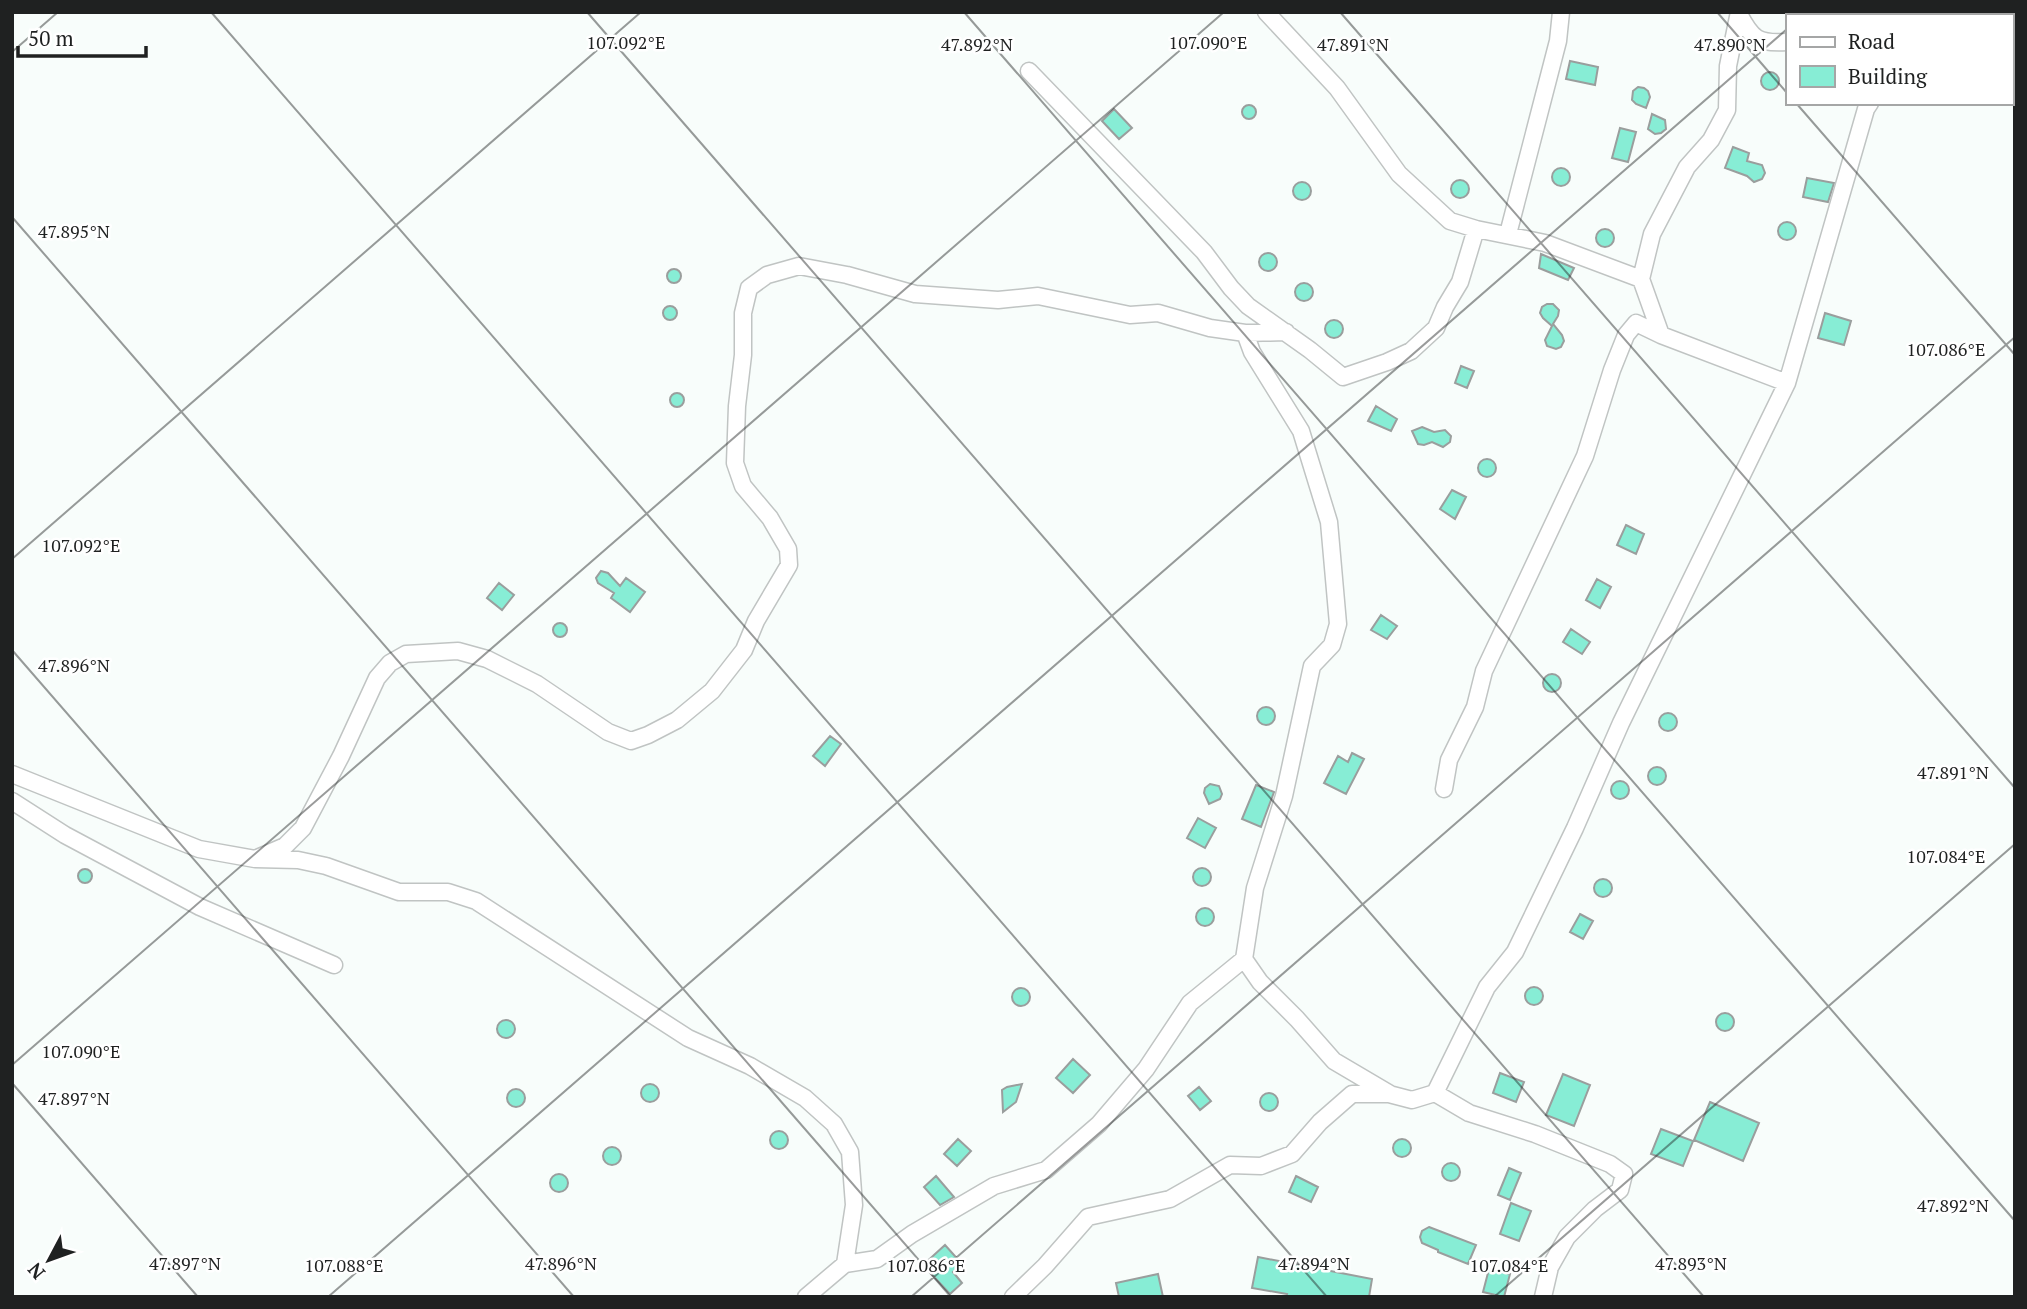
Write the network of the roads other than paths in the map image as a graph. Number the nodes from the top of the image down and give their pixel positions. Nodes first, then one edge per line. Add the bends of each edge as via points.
1 (1266, 12) edge
2 (1561, 12) edge
3 (1739, 13) edge
4 (1786, 42) edge
5 (1030, 71) dead end
6 (1869, 105) edge
7 (1476, 229) junction
8 (1508, 234) junction
9 (1641, 279) junction
10 (1286, 332) junction
11 (1245, 333) junction
12 (1661, 335) junction
13 (1787, 383) junction
14 (12, 774) edge
15 (1444, 789) dead end
16 (12, 801) edge
17 (255, 859) junction
18 (1244, 959) junction
19 (334, 965) dead end
20 (1435, 1093) junction
21 (1392, 1095) junction
22 (845, 1264) junction
23 (806, 1297) edge
24 (1013, 1297) edge
25 (1543, 1297) edge

1 - 7 street via 1338,88 1399,174 1450,222
2 - 8 street via 1558,41
3 - 4 street via 1760,42
3 - 9 street via 1728,66 1727,110 1712,140 1687,167 1652,234
5 - 10 street via 1195,242 1248,306
6 - 13 street
7 - 8 street
7 - 10 street via 1460,282 1436,328 1411,351 1342,377
8 - 9 street
9 - 12 street
10 - 11 street
11 - 17 street via 1158,313 1130,315 1038,296 998,300 915,294 799,267 767,275 749,288 743,313 735,463 743,486 788,549 789,565 744,650 712,691 677,720 631,741 608,732 537,684 487,659 458,651 406,654 377,678 303,828 285,845
11 - 18 street via 1301,431 1329,522 1338,624 1332,645 1312,666 1284,796 1255,888
12 - 13 street
12 - 15 street via 1636,323 1626,335 1585,456 1484,671 1475,707 1450,760
13 - 20 street via 1621,723 1516,952 1487,987
14 - 17 street via 199,849
16 - 19 street via 65,835 200,907
17 - 22 street via 298,860 400,892 448,892 476,901 688,1038 805,1098 834,1124 850,1152 854,1205
18 - 21 street via 1334,1061
18 - 22 street via 1190,1003 1146,1069 1107,1115 1046,1170 994,1186 877,1259
20 - 21 street via 1412,1100
20 - 25 street via 1469,1114 1535,1134 1610,1164 1623,1174 1620,1191 1567,1237 1550,1267
21 - 24 street via 1352,1094 1292,1154 1261,1166 1230,1166 1170,1199 1088,1217
22 - 23 street

